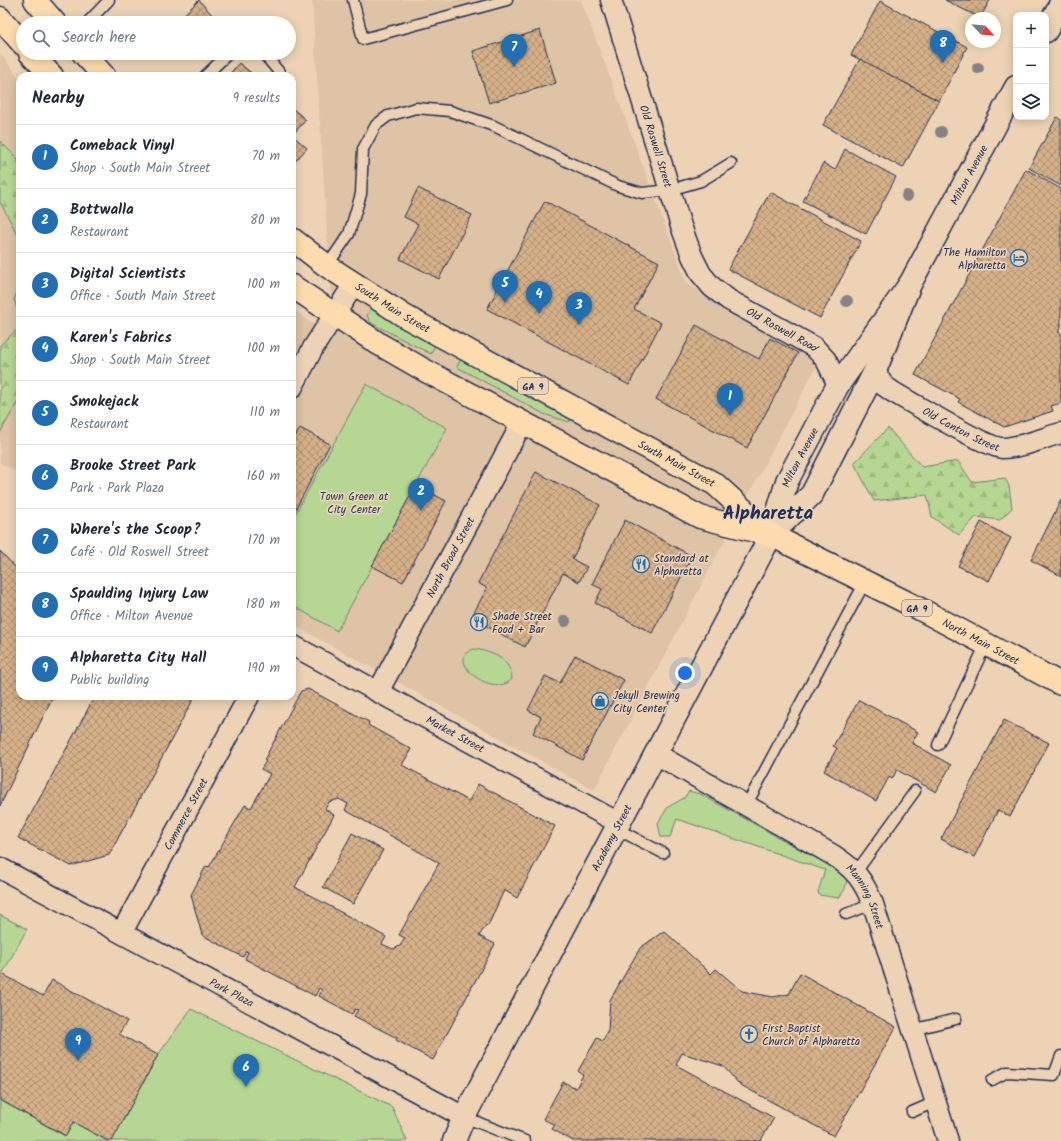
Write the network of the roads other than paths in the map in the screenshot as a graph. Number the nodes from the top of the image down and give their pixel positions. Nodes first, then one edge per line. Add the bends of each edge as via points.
1 (35, 0) edge
2 (109, 0) edge
3 (353, 0) edge
4 (508, 0) edge
5 (611, 0) edge
6 (1061, 3) edge
7 (49, 16) edge
8 (94, 16) edge
9 (0, 18) edge
10 (1049, 25) edge
11 (16, 36) edge
12 (37, 60) edge
13 (89, 60) edge
14 (222, 60) edge
15 (269, 60) edge
16 (48, 72) edge
17 (100, 72) edge
18 (209, 72) edge
19 (278, 72) dead end
20 (1013, 93) edge
21 (731, 163) dead end
22 (670, 190) junction
23 (296, 242) edge
24 (327, 266) junction
25 (354, 284) junction
26 (910, 284) junction
27 (712, 287) joint
28 (296, 289) edge
29 (334, 315) junction
30 (876, 371) junction
31 (296, 380) edge
32 (838, 385) junction
33 (522, 423) junction
34 (1061, 433) edge
35 (771, 535) junction
36 (865, 582) junction
37 (986, 644) junction
38 (296, 647) edge
39 (1061, 684) edge
40 (378, 692) junction
41 (247, 700) edge
42 (938, 746) dead end
43 (656, 754) junction
44 (915, 792) dead end
45 (746, 806) junction
46 (618, 826) junction
47 (663, 853) dead end
48 (0, 868) edge
49 (856, 872) junction
50 (873, 904) junction
51 (846, 914) dead end
52 (122, 932) junction
53 (956, 1019) dead end
54 (912, 1030) junction
55 (1061, 1056) edge
56 (992, 1080) dead end
57 (935, 1102) junction
58 (912, 1112) dead end
59 (464, 1118) junction
60 (454, 1141) edge
61 (526, 1141) edge
62 (948, 1141) edge

1 - 7 main road
2 - 8 lane
3 - 4 lane via 363,40
5 - 22 street, Old Roswell Street
6 - 10 street
9 - 11 main road
12 - 16 main road
13 - 17 main road
14 - 18 lane
15 - 19 lane
20 - 26 street, Milton Avenue
21 - 22 lane via 701,181
22 - 24 lane via 642,193 618,186 494,126 450,111 416,108 388,116 376,125 363,149 361,194 349,234
22 - 27 street, Old Roswell Street via 692,256 701,274
23 - 24 main road, South Main Street / GA 9
24 - 25 main road, South Main Street / GA 9
25 - 29 street
25 - 35 main road, South Main Street / GA 9 via 462,349 715,484
26 - 30 street, Milton Avenue
26 - 32 street, Milton Avenue
27 - 32 street, Old Roswell Road via 729,300 814,346 826,360
28 - 29 main road, GA 9
29 - 31 street
29 - 33 main road, GA 9 via 379,344
30 - 34 street, Old Canton Street via 883,385 893,392 979,439 1001,448
30 - 35 street, Milton Avenue via 812,494
32 - 35 street, Milton Avenue via 787,481
33 - 35 main road, GA 9 via 700,517
33 - 40 street, North Broad Street
35 - 36 main road, North Main Street / GA 9
35 - 43 street, Academy Street
36 - 37 main road, North Main Street / GA 9
36 - 45 lane
37 - 39 main road, North Main Street / GA 9
37 - 42 lane
38 - 40 street, Market Street
40 - 46 street, Market Street
41 - 52 street, Commerce Street
43 - 45 street, Manning Street
43 - 46 street, Academy Street
44 - 49 lane
45 - 49 street, Manning Street via 833,855
46 - 47 lane
46 - 59 street, Academy Street
48 - 52 street, Park Plaza
49 - 50 street, Manning Street
50 - 51 lane
50 - 54 street, Manning Street
52 - 59 street, Park Plaza
53 - 54 lane
54 - 57 street, Manning Street
55 - 56 lane via 1054,1075 1007,1072
57 - 58 lane
57 - 62 street, Manning Street
59 - 60 street, Academy Street
59 - 61 lane

